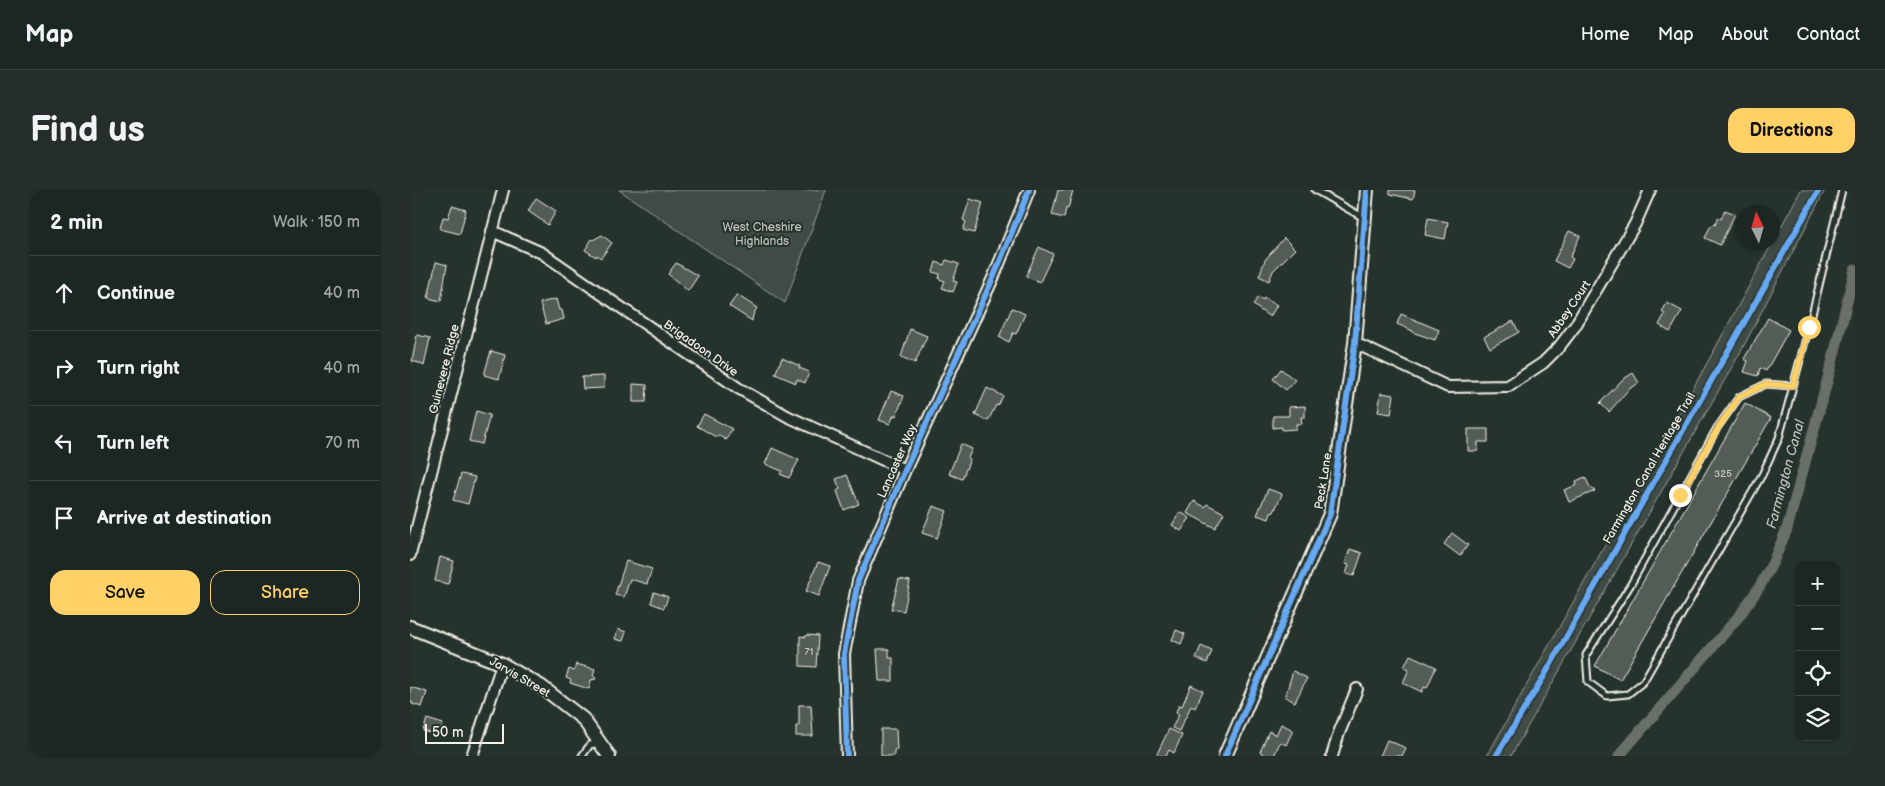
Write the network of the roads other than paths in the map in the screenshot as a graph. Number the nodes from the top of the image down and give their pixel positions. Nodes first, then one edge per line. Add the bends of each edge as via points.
1 (503, 190) edge
2 (1029, 190) edge
3 (1315, 190) edge
4 (1367, 190) edge
5 (1650, 190) edge
6 (1842, 190) edge
7 (1364, 218) junction
8 (492, 231) junction
9 (1356, 343) junction
10 (1793, 386) junction
11 (905, 470) junction
12 (410, 555) edge
13 (410, 628) edge
14 (502, 664) junction
15 (1357, 690) dead end
16 (600, 742) junction
17 (472, 756) edge
18 (582, 756) edge
19 (609, 756) edge
20 (847, 756) edge
21 (1225, 756) edge
22 (1332, 756) edge

1 - 8 street, Guinevere Ridge
2 - 11 street, Lancaster Way via 994,276
3 - 7 lane
4 - 7 street, Peck Lane
5 - 9 street, Abbey Court via 1575,326 1543,363 1508,386 1448,387
6 - 10 lane
7 - 9 street, Peck Lane
8 - 11 street, Brigadoon Drive via 542,253 738,388 787,416
8 - 12 street, Guinevere Ridge
9 - 21 street, Peck Lane via 1330,514
10 - 10 lane via 1779,438 1762,475 1643,682 1628,694 1607,696 1588,682 1586,655 1632,584 1718,428 1739,397 1766,384
11 - 20 street, Lancaster Way via 858,581 844,654
13 - 14 street, Jarvis Street
14 - 16 street, Jarvis Street via 542,688 583,719
14 - 17 street
15 - 22 street
16 - 18 lane via 590,745
16 - 19 street, Jarvis Street

